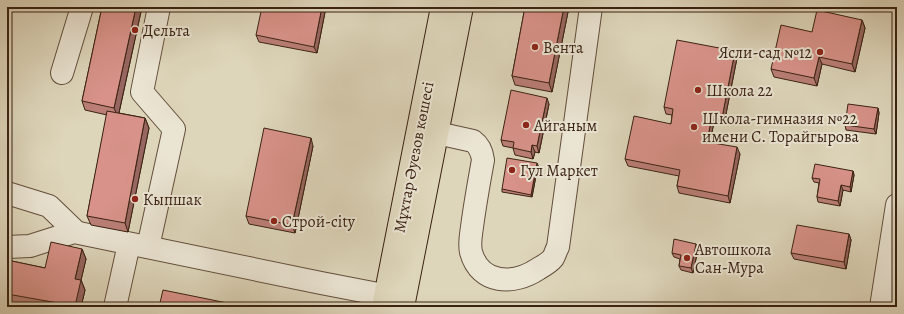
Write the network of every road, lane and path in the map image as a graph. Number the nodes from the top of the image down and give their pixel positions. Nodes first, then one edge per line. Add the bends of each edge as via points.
1 (82, 7) edge
2 (158, 7) edge
3 (442, 7) edge
4 (462, 7) edge
5 (592, 7) edge
6 (62, 73) dead end
7 (437, 133) junction
8 (7, 193) edge
9 (897, 205) edge
10 (76, 232) junction
11 (138, 246) junction
12 (7, 247) edge
13 (394, 302) edge
14 (115, 307) edge
15 (881, 307) edge

1 - 6 lane
2 - 11 lane via 142,92 174,129
3 - 13 main road, Мұхтар Әуезов көшесі
4 - 7 main road, Мұхтар Әуезов көшесі
5 - 7 lane via 558,247 553,258 544,266 532,274 510,280 491,276 477,266 470,243 482,154 473,141
7 - 13 main road, Мұхтар Әуезов көшесі
8 - 10 lane via 49,206
9 - 15 lane
10 - 11 lane
10 - 12 lane via 30,246
11 - 13 lane
11 - 14 lane

